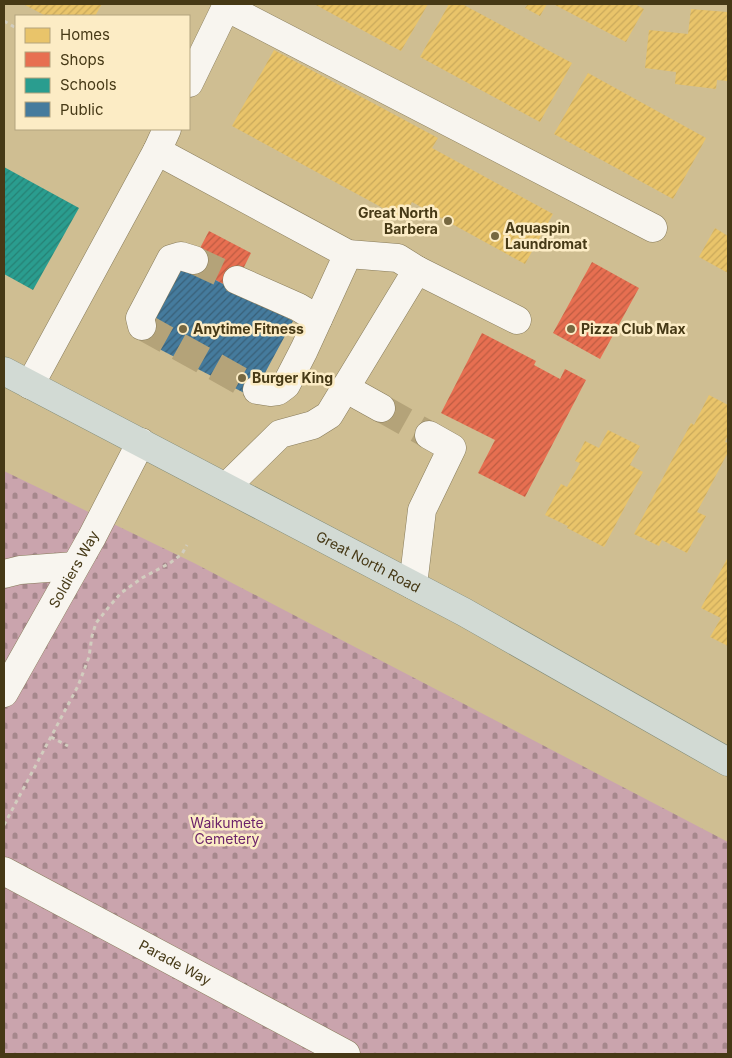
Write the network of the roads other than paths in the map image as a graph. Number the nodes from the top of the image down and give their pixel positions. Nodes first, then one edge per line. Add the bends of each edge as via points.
1 (223, 5) edge
2 (190, 81) edge
3 (162, 140) edge
4 (653, 228) dead end
5 (348, 254) junction
6 (194, 260) tunnel mouth
7 (417, 270) junction
8 (237, 280) tunnel mouth
9 (318, 318) junction
10 (517, 320) dead end
11 (142, 326) dead end
12 (4, 371) edge
13 (30, 385) junction
14 (345, 388) junction
15 (257, 390) tunnel mouth
16 (381, 408) tunnel mouth
17 (430, 435) tunnel mouth
18 (141, 442) junction
19 (226, 487) junction
20 (75, 566) junction
21 (4, 574) edge
22 (413, 585) junction
23 (4, 694) edge
24 (728, 762) edge
25 (4, 871) edge
26 (346, 1054) edge

1 - 2 lane
1 - 4 lane
3 - 5 lane
3 - 13 lane
5 - 7 lane via 398,258
5 - 9 lane
6 - 11 lane via 181,256 172,259 140,318
7 - 10 lane
7 - 14 lane
8 - 9 lane
9 - 15 lane via 286,385 278,391
12 - 13 main road, Great North Road
13 - 18 main road, Great North Road
14 - 16 lane
14 - 19 lane via 329,415 313,425 280,434
17 - 22 lane via 452,448 422,510
18 - 19 main road, Great North Road
18 - 20 lane, Soldiers Way
19 - 22 main road, Great North Road
20 - 21 lane
20 - 23 lane, Soldiers Way
22 - 24 main road, Great North Road
25 - 26 lane, Parade Way

